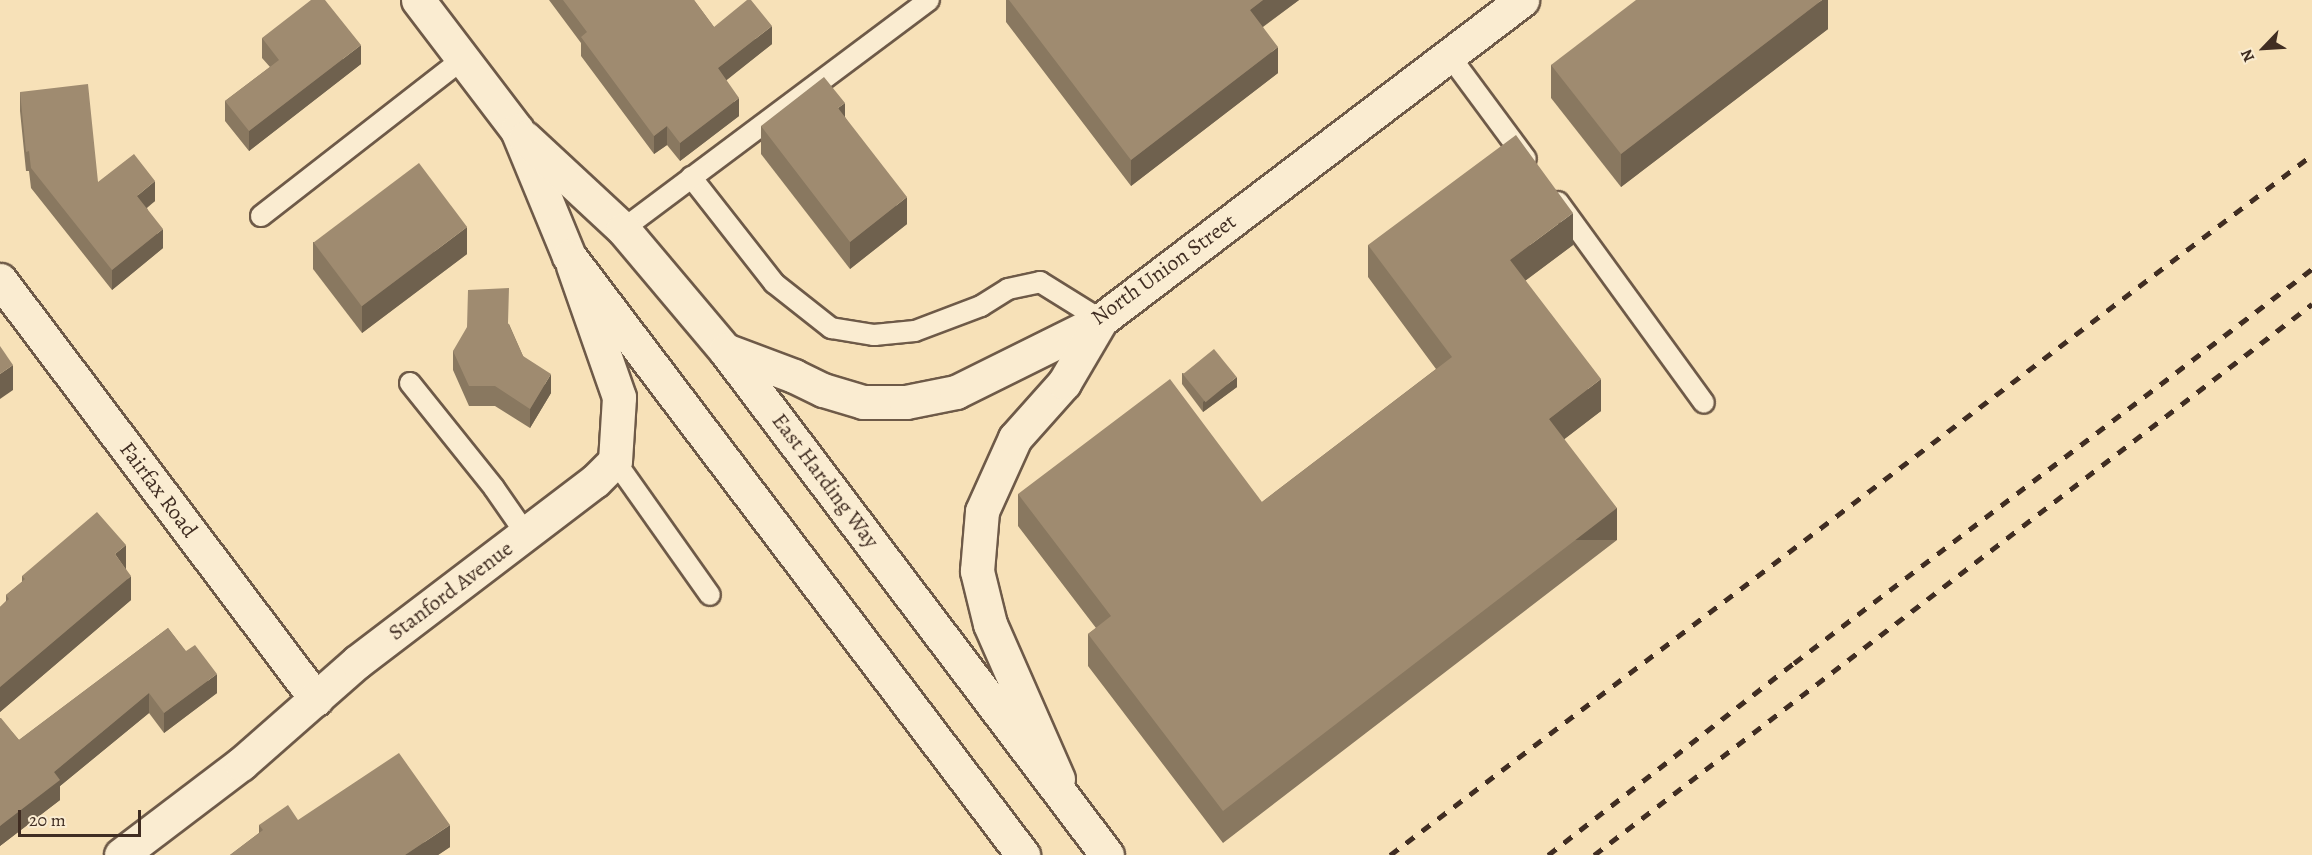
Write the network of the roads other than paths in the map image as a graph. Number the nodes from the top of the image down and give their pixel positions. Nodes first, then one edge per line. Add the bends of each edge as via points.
1 (418, 0) edge
2 (929, 0) edge
3 (1522, 0) edge
4 (1449, 55) junction
5 (463, 59) junction
6 (517, 130) junction
7 (1534, 171) edge
8 (691, 177) junction
9 (1549, 190) edge
10 (261, 216) dead end
11 (623, 229) junction
12 (569, 256) junction
13 (0, 280) edge
14 (1101, 320) junction
15 (725, 350) junction
16 (410, 383) dead end
17 (1704, 403) dead end
18 (615, 462) junction
19 (526, 534) junction
20 (710, 595) dead end
21 (316, 699) junction
22 (1069, 805) junction
23 (121, 855) edge
24 (1023, 855) edge
25 (1107, 855) edge

1 - 5 street, East Harding Way
2 - 8 lane
3 - 4 street, North Union Street
4 - 7 lane
4 - 14 street, North Union Street
5 - 6 street, East Harding Way
5 - 10 lane
6 - 11 street, East Harding Way
6 - 12 street, East Harding Way
8 - 11 lane
8 - 14 lane via 774,283 831,328 874,335 915,331 981,306 1008,289 1040,282
9 - 17 lane
11 - 15 street, East Harding Way
12 - 18 street via 619,397
12 - 24 street, East Harding Way
13 - 21 street, Fairfax Road
14 - 15 street, North Union Street via 956,392 906,402 863,402
14 - 22 street via 1064,383 1015,438 982,512 977,571 990,624
15 - 22 street, East Harding Way
16 - 19 lane
18 - 19 street, Stanford Avenue
18 - 20 lane
19 - 21 street, Stanford Avenue via 357,662
21 - 23 street, Stanford Avenue via 241,764
22 - 25 street, East Harding Way

